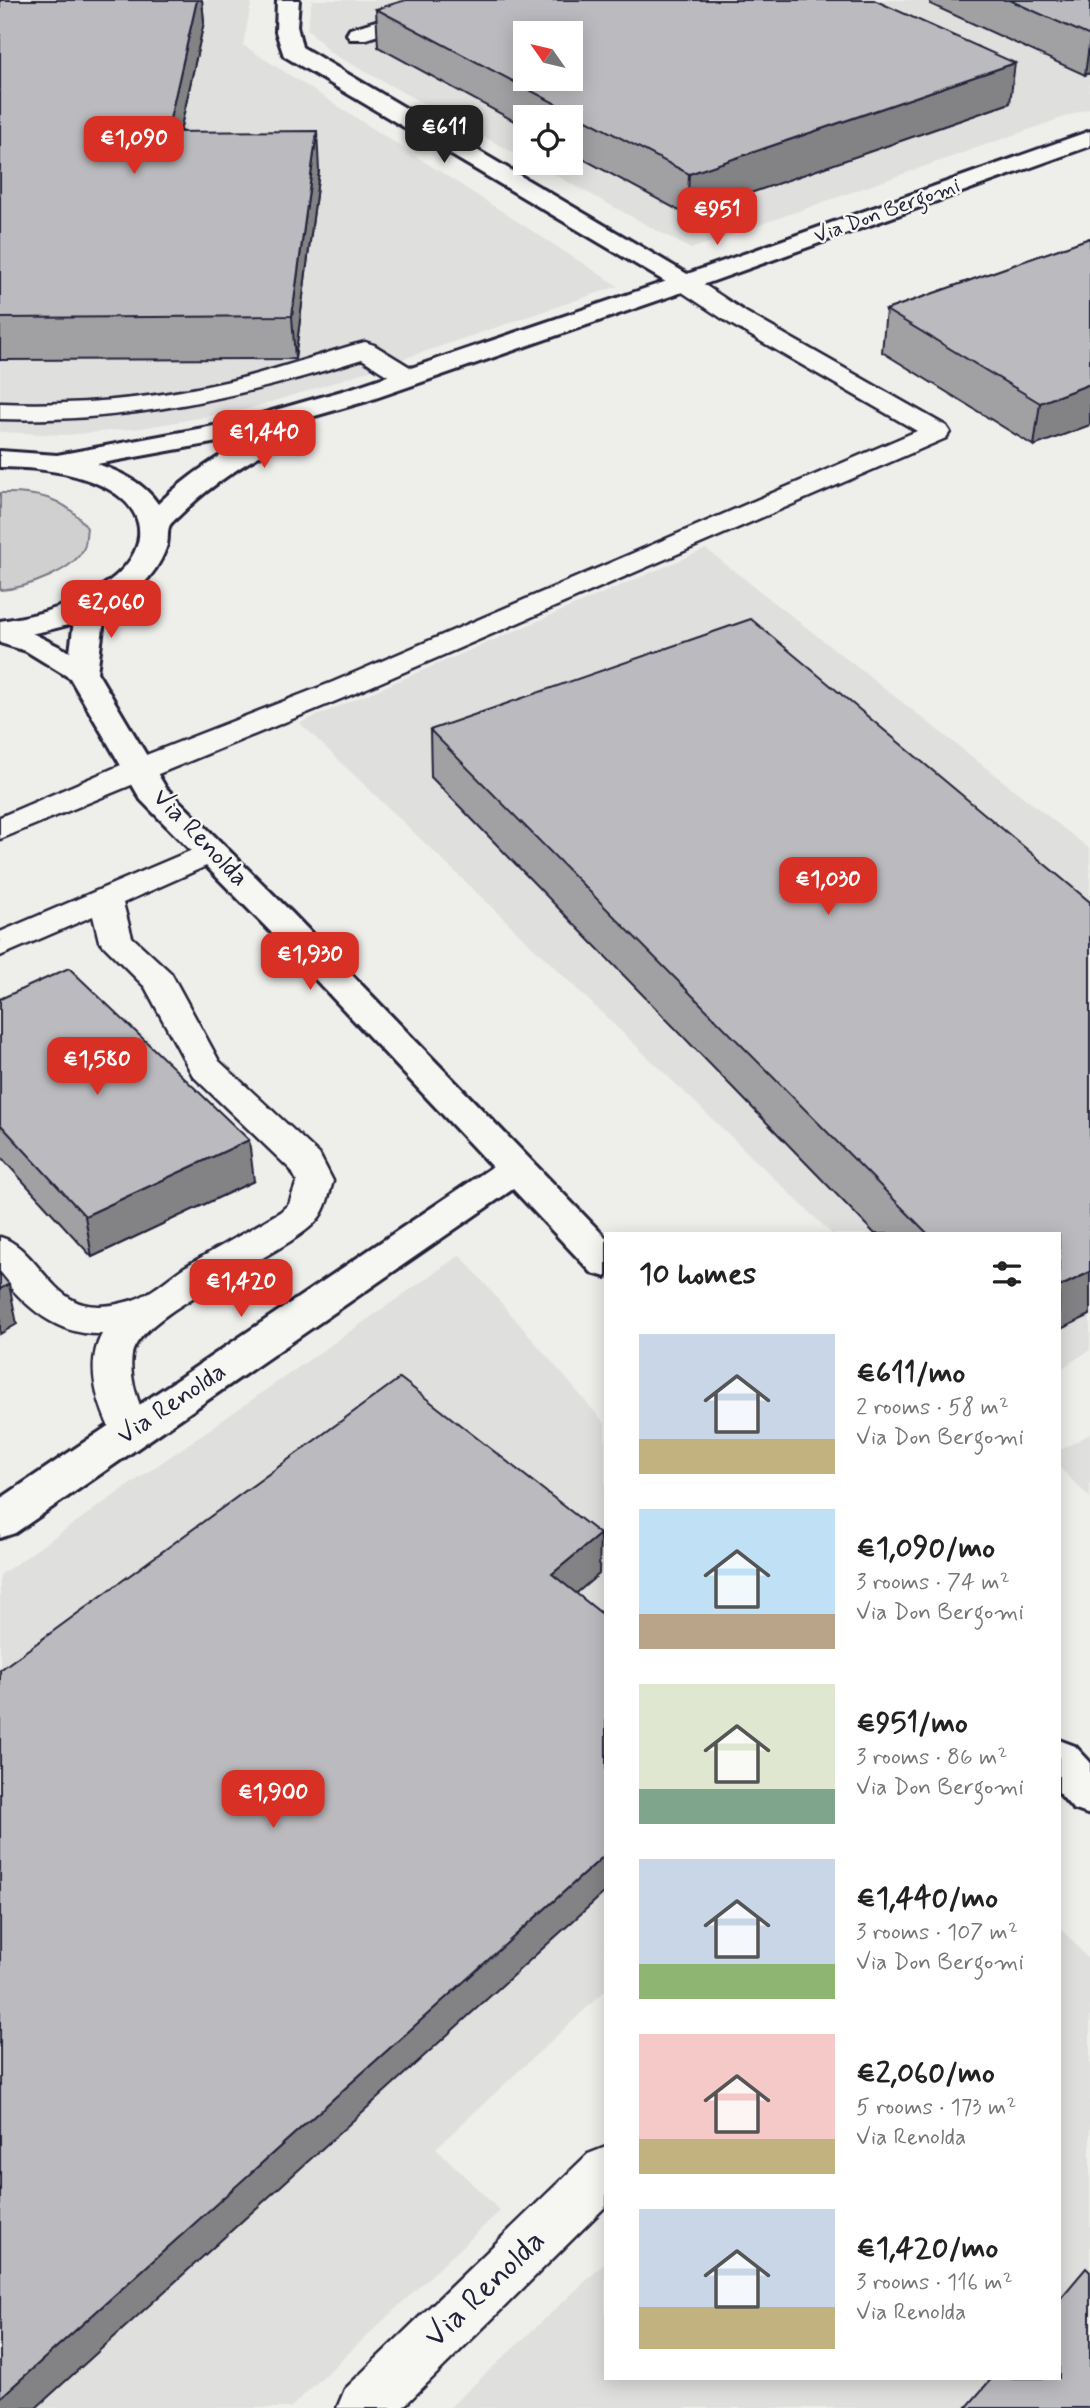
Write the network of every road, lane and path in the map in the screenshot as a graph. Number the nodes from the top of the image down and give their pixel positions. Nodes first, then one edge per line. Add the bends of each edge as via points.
1 (288, 0) edge
2 (465, 0) edge
3 (358, 34) dead end
4 (1090, 138) edge
5 (685, 283) junction
6 (409, 377) junction
7 (358, 395) junction
8 (0, 411) edge
9 (0, 459) edge
10 (61, 462) junction
11 (155, 524) junction
12 (107, 596) junction
13 (0, 632) edge
14 (82, 672) junction
15 (139, 769) junction
16 (0, 828) edge
17 (211, 852) junction
18 (105, 898) junction
19 (0, 945) edge
20 (517, 1168) junction
21 (0, 1250) edge
22 (604, 1261) edge
23 (143, 1312) junction
24 (131, 1432) junction
25 (0, 1521) edge
26 (1061, 1762) edge
27 (1090, 1795) edge
28 (604, 2173) edge
29 (364, 2408) edge

1 - 5 street via 286,38 292,51
2 - 3 street
4 - 5 street, Via Don Bergomi
5 - 6 street, Via Don Bergomi
5 - 15 lane via 937,432 343,688
6 - 7 street, Via Don Bergomi
6 - 8 lane via 365,350 212,394 44,414
7 - 10 street, Via Don Bergomi via 234,431
7 - 11 street, Via Don Bergomi via 235,457 190,489
9 - 10 street, Via Don Bergomi
10 - 11 street, Via Don Bergomi via 106,475 139,497
11 - 12 street via 146,562
12 - 13 street via 50,621
12 - 14 street via 89,621
13 - 14 street, Via Renolda via 37,645
14 - 15 street, Via Renolda
15 - 16 lane
15 - 17 street, Via Renolda via 153,793
17 - 18 lane
17 - 20 street, Via Renolda
18 - 19 lane
18 - 23 lane via 116,941 159,981 205,1068 306,1163 315,1181 305,1210 293,1221
20 - 22 street, Via Renolda
20 - 24 street, Via Renolda
21 - 23 lane via 46,1301 66,1315 93,1320
23 - 24 lane via 116,1342 111,1379
24 - 25 street, Via Renolda
26 - 27 street
28 - 29 lane, Via Renolda

